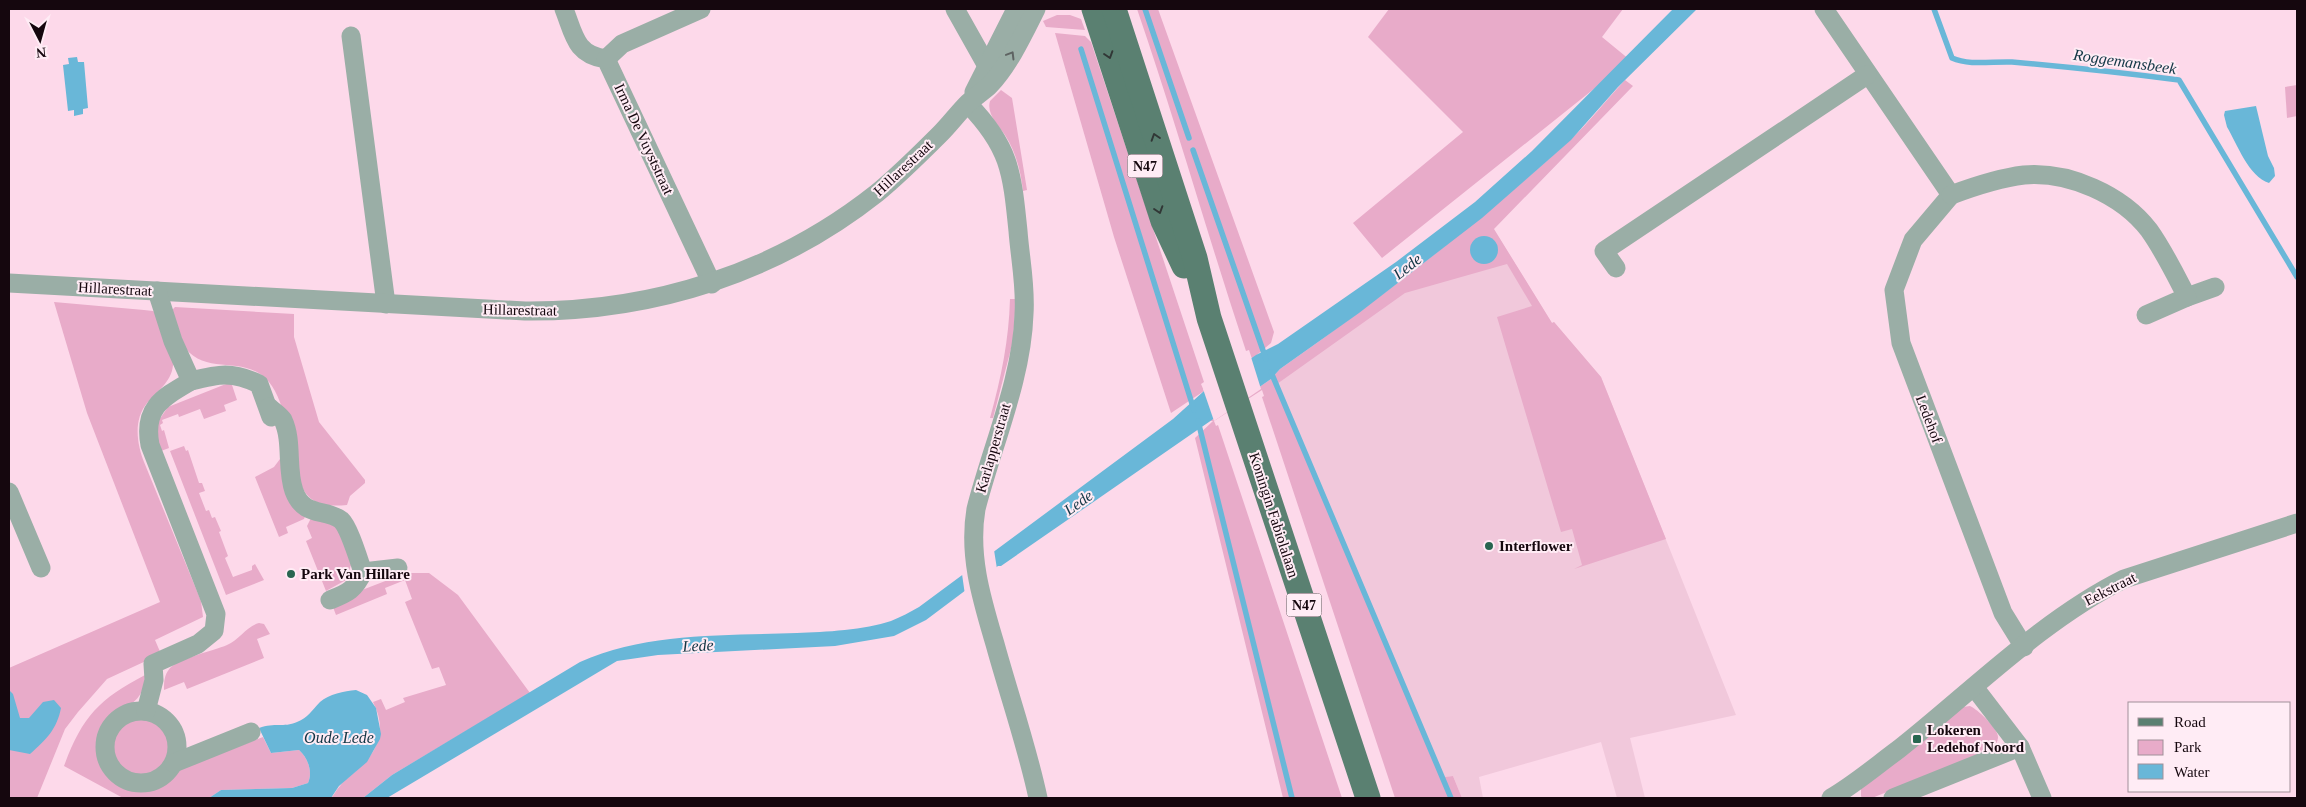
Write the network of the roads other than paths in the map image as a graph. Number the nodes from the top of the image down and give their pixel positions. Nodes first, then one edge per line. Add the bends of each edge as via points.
1 (564, 9) edge
2 (701, 9) edge
3 (955, 9) edge
4 (1087, 9) edge
5 (1114, 9) edge
6 (1824, 9) edge
7 (1031, 11) edge
8 (1098, 20) edge
9 (351, 36) dead end
10 (606, 59) junction
11 (991, 72) junction
12 (1868, 75) junction
13 (968, 104) junction
14 (1951, 195) junction
15 (1616, 268) dead end
16 (9, 283) edge
17 (712, 284) junction
18 (2215, 287) dead end
19 (157, 291) junction
20 (2187, 296) junction
21 (386, 304) junction
22 (2146, 315) dead end
23 (1209, 318) junction
24 (191, 381) junction
25 (9, 492) edge
26 (2297, 523) edge
27 (41, 568) dead end
28 (398, 568) dead end
29 (363, 572) junction
30 (330, 600) dead end
31 (2024, 647) junction
32 (1974, 687) junction
33 (146, 711) junction
34 (251, 732) dead end
35 (2020, 747) junction
36 (174, 763) junction
37 (1840, 796) edge
38 (1038, 798) edge
39 (1368, 798) edge
40 (1893, 798) edge
41 (2042, 798) edge

1 - 10 street via 582,49 594,58
2 - 10 street via 622,44
3 - 11 street
4 - 8 street
23 -> 5 main road, Koningin Fabiolalaan / N47 via 1194,258
6 - 12 street
7 - 11 street, Hillarestraat
8 -> 23 main road, Koningin Fabiolalaan / N47 via 1165,227
9 - 21 street
10 - 17 street, Irma De Vuyststraat
11 - 13 street, Hillarestraat
12 - 14 street
12 - 15 street via 1599,244
13 - 17 street, Hillarestraat via 898,176 857,208 783,253
13 - 38 street, Karlapperstraat via 988,125 1008,162 1024,314 1018,361 976,509 973,531 975,561 979,588
14 - 20 street, Ledehof via 1989,181 2026,175 2057,177 2102,191 2128,208 2148,229
14 - 31 street, Ledehof via 1913,240 1894,290 1901,343 2003,613
16 - 19 street, Hillarestraat
17 - 21 street, Hillarestraat via 650,300 584,310 525,311
18 - 20 street
19 - 21 street, Hillarestraat
19 - 24 street via 173,341
20 - 22 street
23 - 39 main road, Koningin Fabiolalaan / N47
24 - 29 street via 222,374 241,376 259,384 270,412 282,418 294,491 305,507 343,522
24 - 33 street via 163,397 152,412 147,429 150,445 216,614 214,631 198,644 152,664 154,680
25 - 27 street
26 - 31 street, Eekstraat via 2124,579 2060,618
28 - 29 street
29 - 30 street via 351,592
31 - 32 street, Eekstraat
32 - 35 street
32 - 37 street, Eekstraat
33 - 36 street via 157,714 174,730 177,752
33 - 36 street via 124,714 108,731 105,753 109,764 125,780 136,783 158,779
34 - 36 street
35 - 40 street
35 - 41 street

